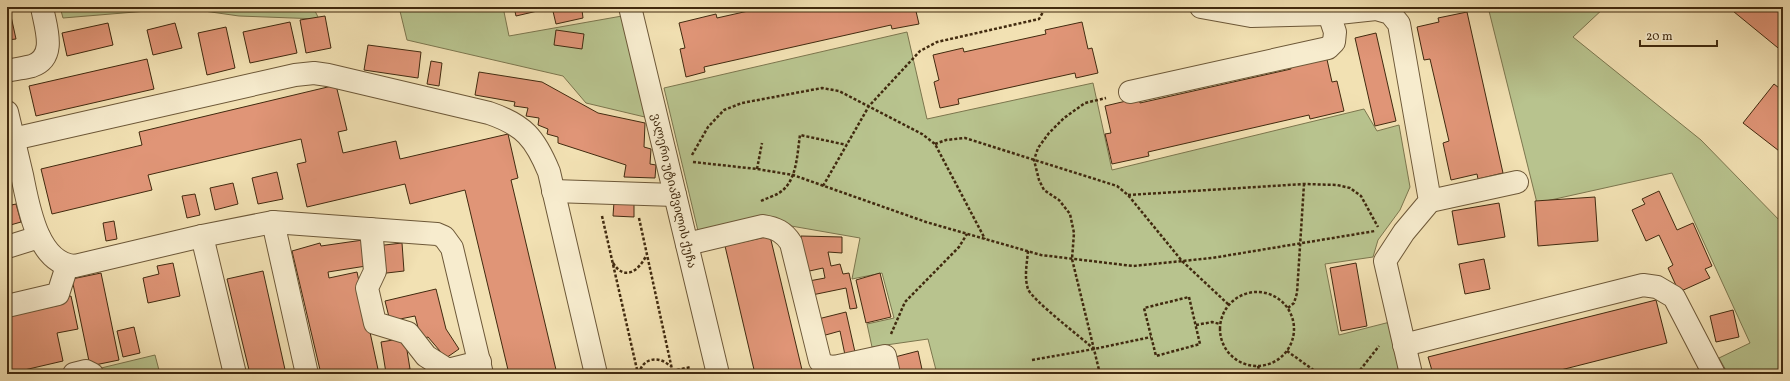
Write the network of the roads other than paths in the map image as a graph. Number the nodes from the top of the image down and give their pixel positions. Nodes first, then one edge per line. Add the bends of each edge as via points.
1 (42, 7) edge
2 (630, 7) edge
3 (1201, 7) edge
4 (1328, 14) junction
5 (7, 70) edge
6 (1130, 92) road end
7 (7, 112) edge
8 (13, 139) junction
9 (13, 169) edge
10 (1517, 182) dead end
11 (553, 191) junction
12 (675, 195) junction
13 (1430, 201) junction
14 (272, 222) junction
15 (371, 229) junction
16 (202, 236) junction
17 (39, 237) junction
18 (687, 244) junction
19 (7, 247) edge
20 (67, 266) junction
21 (7, 306) edge
22 (1404, 345) junction
23 (887, 365) edge
24 (481, 368) edge
25 (74, 374) edge
26 (92, 374) edge
27 (235, 374) edge
28 (307, 374) edge
29 (596, 374) edge
30 (718, 374) edge
31 (1411, 374) edge
32 (1714, 374) edge

1 - 5 street via 49,46 45,56 33,65
2 - 12 street, ვალერი უტიაშვილის ქუჩა
3 - 4 street via 1251,16
4 - 6 street via 1334,32 1334,42 1328,48
4 - 13 street via 1376,9 1390,13 1399,24
7 - 8 street
8 - 9 street
8 - 11 street via 295,75 314,73 489,113 509,120 526,132 541,152
9 - 17 street
10 - 13 street
11 - 12 street
11 - 29 street
12 - 18 street, ვალერი უტიაშვილის ქუჩა
13 - 22 street via 1404,232 1385,261
14 - 15 street
14 - 16 street
14 - 28 street
15 - 24 street via 437,234 444,237 452,248
15 - 24 street via 375,272 367,288 375,322 408,333 426,356 448,370
16 - 20 street
16 - 27 street
17 - 19 street
17 - 20 street via 44,246
18 - 23 street via 764,226 785,234 791,243 820,361 826,366 834,367
18 - 30 street, ვალერი უტიაშვილის ქუჩა
20 - 21 street via 58,294
22 - 31 street
22 - 32 street via 1643,285 1657,287 1674,297
25 - 26 street via 86,371

